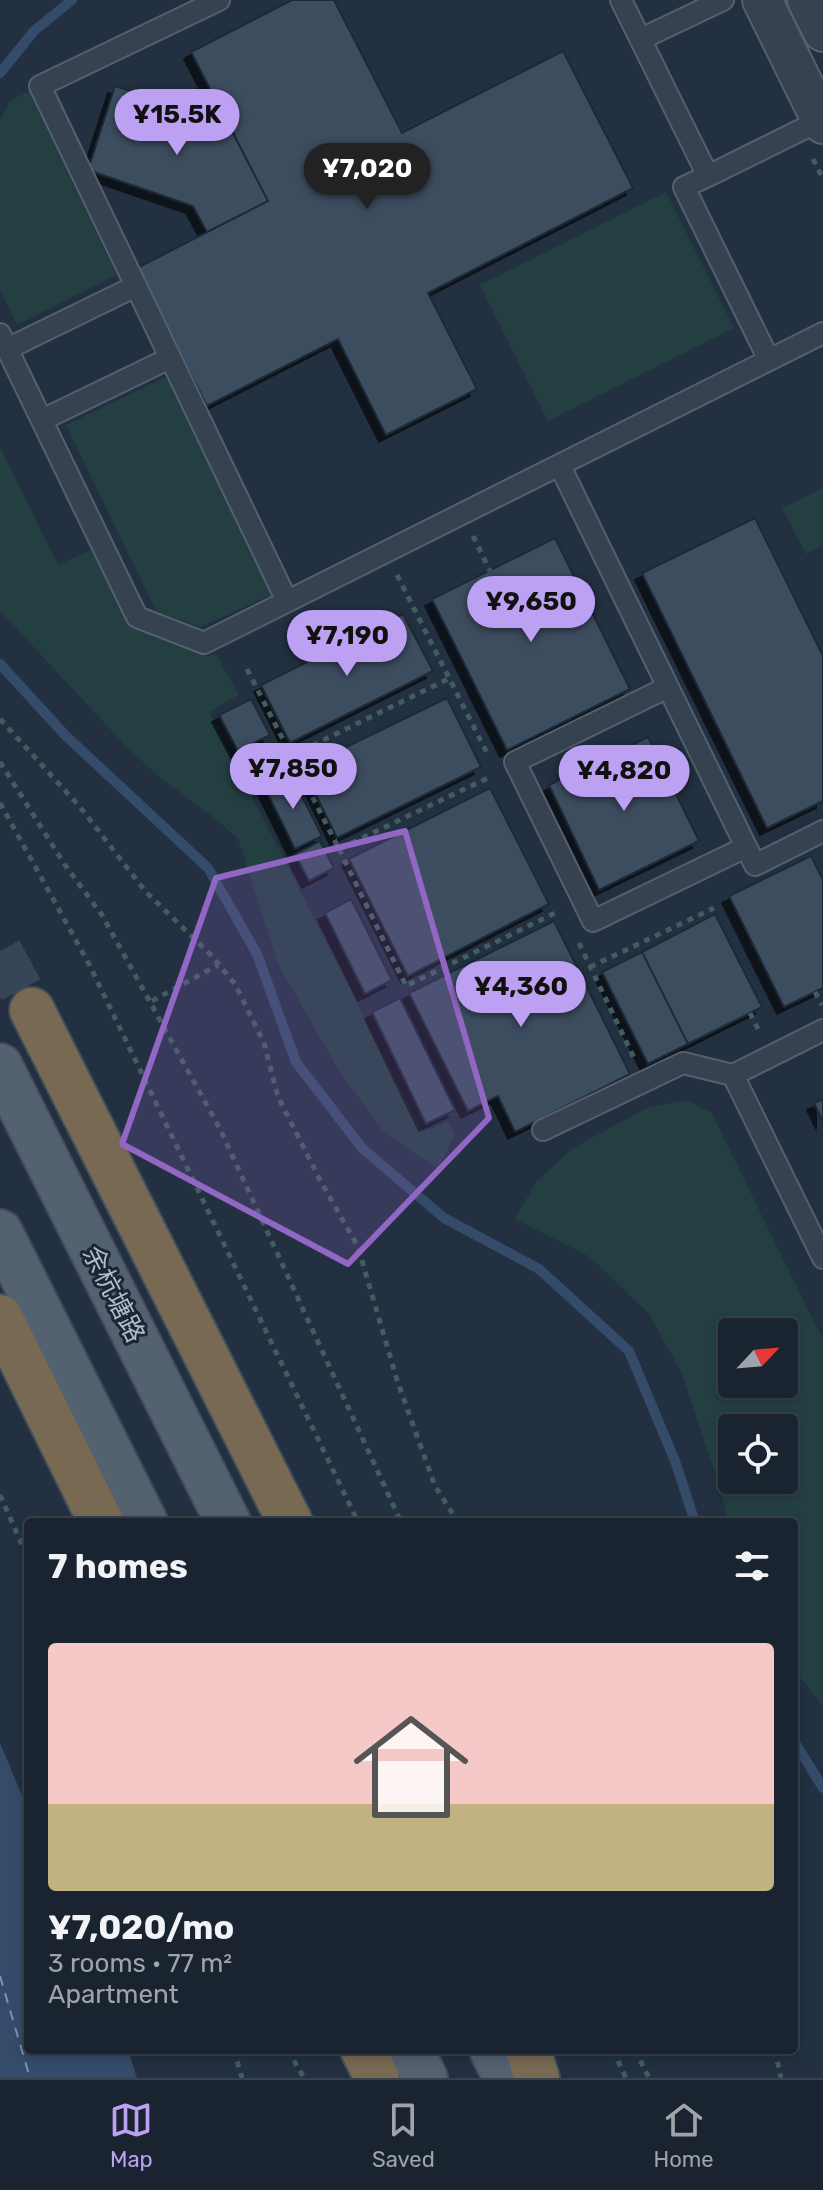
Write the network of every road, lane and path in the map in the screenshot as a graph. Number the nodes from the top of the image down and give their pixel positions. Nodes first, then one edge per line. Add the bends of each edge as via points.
1 (219, 0) edge
2 (621, 0) edge
3 (723, 0) edge
4 (762, 0) edge
5 (807, 0) edge
6 (823, 32) edge
7 (641, 39) junction
8 (822, 122) edge
9 (708, 176) junction
10 (136, 286) junction
11 (823, 333) edge
12 (4, 342) edge
13 (170, 358) junction
14 (769, 360) junction
15 (42, 420) junction
16 (560, 466) junction
17 (463, 515) junction
18 (386, 552) junction
19 (490, 571) dead end
20 (287, 601) junction
21 (247, 669) dead end
22 (450, 678) junction
23 (668, 687) junction
24 (0, 719) edge
25 (291, 756) junction
26 (491, 760) dead end
27 (0, 762) edge
28 (497, 773) dead end
29 (0, 803) edge
30 (820, 839) edge
31 (746, 847) junction
32 (339, 849) junction
33 (582, 900) junction
34 (714, 908) dead end
35 (563, 910) junction
36 (218, 965) junction
37 (590, 967) junction
38 (815, 992) dead end
39 (152, 1001) junction
40 (823, 1007) edge
41 (32, 1010) tunnel mouth
42 (823, 1030) edge
43 (0, 1066) edge
44 (733, 1075) junction
45 (646, 1081) junction
46 (543, 1130) dead end
47 (0, 1232) edge
48 (823, 1258) edge
49 (0, 1317) edge
50 (0, 1495) edge
51 (99, 1518) edge
52 (143, 1518) edge
53 (226, 1518) edge
54 (288, 1518) edge
55 (356, 1518) edge
56 (399, 1518) edge
57 (455, 1518) edge
58 (24, 1549) edge
59 (235, 2054) edge
60 (290, 2054) edge
61 (365, 2054) edge
62 (413, 2054) edge
63 (494, 2054) edge
64 (529, 2054) edge
65 (615, 2054) edge
66 (637, 2054) edge
67 (776, 2054) edge
68 (242, 2078) edge
69 (304, 2078) edge
70 (377, 2078) edge
71 (425, 2078) edge
72 (506, 2078) edge
73 (537, 2078) edge
74 (626, 2078) edge
75 (649, 2078) edge
76 (781, 2078) edge

1 - 10 lane via 40,86
2 - 7 lane
3 - 7 lane
4 - 8 street
5 - 6 street
7 - 9 lane
8 - 9 lane
9 - 14 lane via 684,187
10 - 12 lane
10 - 13 lane
11 - 14 lane
12 - 15 lane
13 - 15 lane
13 - 20 lane
14 - 16 lane
15 - 20 lane via 137,617 204,643
16 - 17 lane
16 - 23 lane
17 - 18 lane
17 - 19 path
18 - 20 lane
18 - 22 path
21 - 25 path
22 - 25 path
22 - 26 path
23 - 31 lane
23 - 33 lane via 515,762
24 - 36 path via 80,807 146,892
25 - 32 path
27 - 39 path
28 - 32 path
29 - 55 path via 89,964
30 - 31 lane via 755,865
31 - 33 lane via 593,921
32 - 35 path via 406,986
33 - 35 path
34 - 37 path
35 - 37 path
36 - 39 path
36 - 57 path via 235,984 264,1043 278,1097 358,1247 406,1406 435,1486
37 - 45 path
38 - 40 path
39 - 56 path via 220,1129
41 - 54 highway
42 - 44 lane
43 - 53 main road, 余杭塘路
44 - 45 lane via 683,1063
44 - 48 lane
45 - 46 lane
47 - 52 main road
49 - 51 highway
50 - 58 path
59 - 68 path
60 - 69 path
61 - 70 highway
62 - 71 main road
63 - 72 main road
64 - 73 highway
65 - 74 path
66 - 75 path
67 - 76 path

